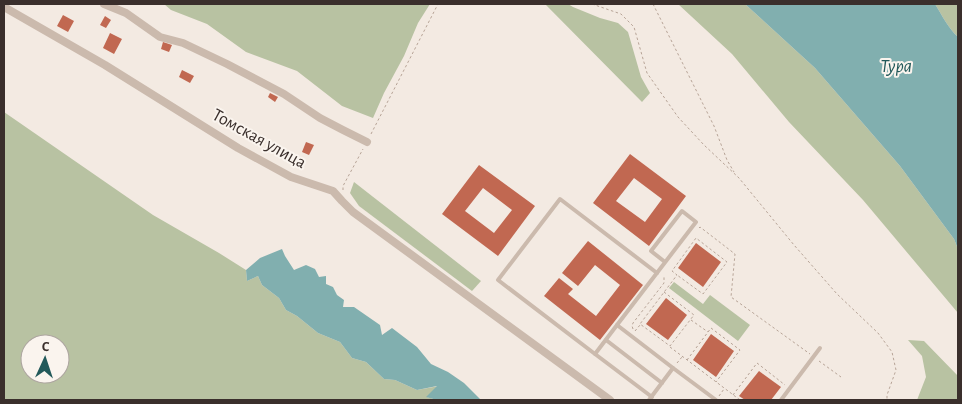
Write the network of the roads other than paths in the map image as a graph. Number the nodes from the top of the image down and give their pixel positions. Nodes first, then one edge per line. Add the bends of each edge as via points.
1 (104, 4) edge
2 (4, 7) edge
3 (367, 142) road end
4 (665, 262) junction
5 (657, 273) junction
6 (617, 326) junction
7 (606, 340) junction
8 (820, 348) dead end
9 (595, 354) junction
10 (674, 368) junction
11 (662, 383) junction
12 (650, 398) edge
13 (610, 400) edge
14 (716, 400) edge
15 (781, 400) edge

1 - 3 street via 126,13 160,37 182,43 227,64
2 - 13 street, Томская улица via 238,148 291,177 333,191 354,212
4 - 4 lane via 651,251 682,211 696,222
4 - 5 lane
5 - 6 lane
5 - 9 lane via 560,199 498,280
6 - 7 lane
6 - 10 lane
7 - 9 lane
7 - 11 lane
8 - 15 lane
9 - 12 lane
10 - 11 lane
10 - 14 lane
11 - 12 lane

